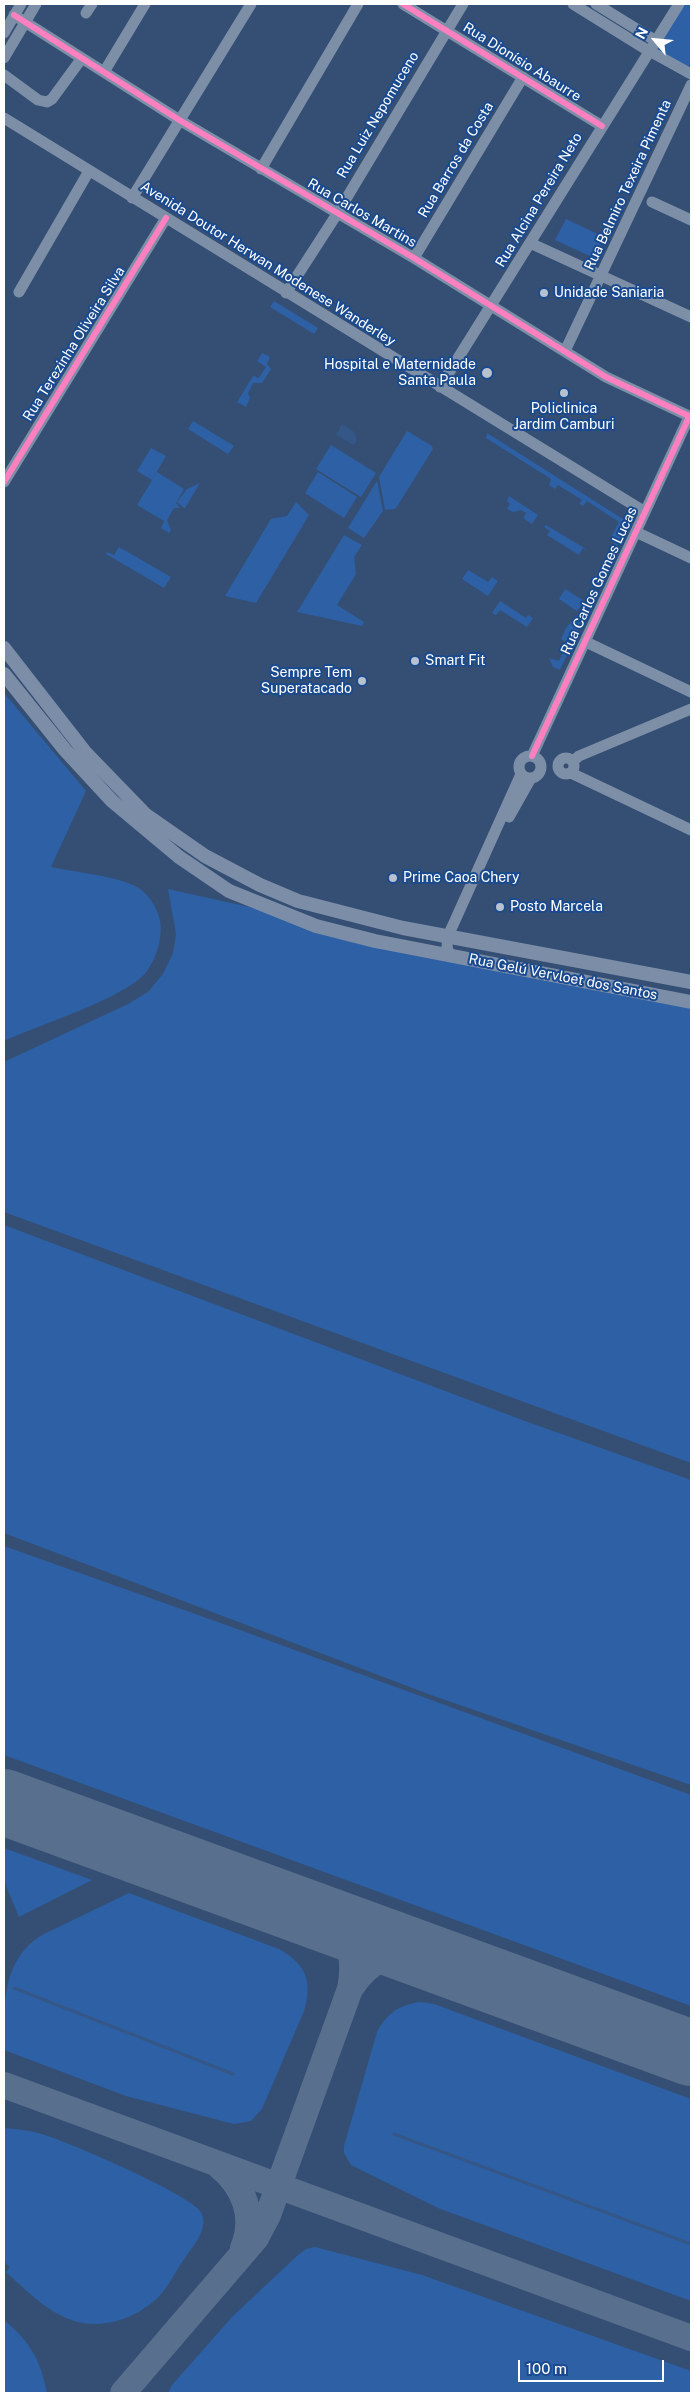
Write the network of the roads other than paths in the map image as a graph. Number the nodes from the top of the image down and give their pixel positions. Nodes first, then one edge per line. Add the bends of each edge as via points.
1 (21, 4) edge
2 (36, 4) edge
3 (145, 4) edge
4 (252, 4) edge
5 (358, 4) edge
6 (404, 4) edge
7 (463, 4) edge
8 (573, 4) edge
9 (596, 4) edge
10 (679, 4) edge
11 (14, 15) junction
12 (25, 22) junction
13 (446, 29) junction
14 (4, 33) edge
15 (652, 46) junction
16 (4, 58) edge
17 (82, 58) junction
18 (104, 72) junction
19 (691, 74) edge
20 (4, 75) edge
21 (523, 77) junction
22 (691, 85) edge
23 (4, 118) edge
24 (181, 121) junction
25 (602, 126) junction
26 (261, 169) junction
27 (90, 171) junction
28 (132, 198) junction
29 (652, 202) dead end
30 (337, 214) junction
31 (166, 218) junction
32 (691, 220) edge
33 (530, 243) junction
34 (414, 258) junction
35 (602, 275) junction
36 (19, 292) dead end
37 (286, 293) junction
38 (491, 307) junction
39 (691, 317) edge
40 (565, 351) junction
41 (440, 387) junction
42 (690, 417) edge
43 (4, 482) edge
44 (646, 512) junction
45 (636, 532) junction
46 (691, 558) edge
47 (586, 642) junction
48 (4, 648) edge
49 (4, 674) edge
50 (691, 692) edge
51 (691, 709) edge
52 (537, 761) junction
53 (573, 761) junction
54 (557, 766) junction
55 (570, 773) junction
56 (526, 776) junction
57 (691, 830) edge
58 (448, 936) junction
59 (450, 956) junction
60 (691, 982) edge
61 (691, 1002) edge

1 - 11 street
2 - 12 street
3 - 18 street
4 - 24 street
5 - 26 street
6 - 13 street, Rua Dionísio Abaurre
7 - 13 street, Rua Luiz Nepomuceno
8 - 15 street
9 - 15 street
10 - 15 street, Rua Alcina Pereira Neto
11 - 12 street, Rua Carlos Martins
11 - 14 street
12 - 16 street
12 - 17 street, Rua Carlos Martins
13 - 21 street, Rua Dionísio Abaurre
13 - 30 street, Rua Luiz Nepomuceno
15 - 19 street
15 - 25 street, Rua Alcina Pereira Neto
17 - 18 street, Rua Carlos Martins
17 - 20 street via 47,102 38,100
18 - 24 street, Rua Carlos Martins
21 - 25 street, Rua Dionísio Abaurre
21 - 34 street, Rua Barros da Costa
22 - 35 street, Rua Belmiro Texeira Pimenta
23 - 27 street, Avenida Doutor Herwan Modenese Wanderley
24 - 26 street, Rua Carlos Martins
24 - 28 street
25 - 33 street, Rua Alcina Pereira Neto
26 - 30 street, Rua Carlos Martins
27 - 28 street, Avenida Doutor Herwan Modenese Wanderley
27 - 36 street
28 - 31 street, Avenida Doutor Herwan Modenese Wanderley
29 - 32 street
30 - 34 street, Rua Carlos Martins
30 - 37 street, Rua Luiz Nepomuceno
31 - 37 street, Avenida Doutor Herwan Modenese Wanderley
31 - 43 street, Rua Terezinha Oliveira Silva
33 - 35 street
33 - 38 street, Rua Alcina Pereira Neto
34 - 38 street, Rua Carlos Martins
35 - 39 street
35 - 40 street, Rua Belmiro Texeira Pimenta
37 - 41 street, Avenida Doutor Herwan Modenese Wanderley
38 - 40 street, Rua Carlos Martins
38 - 41 street, Rua Alcina Pereira Neto
40 - 42 street, Rua Carlos Martins via 616,382
41 - 44 street, Avenida Doutor Herwan Modenese Wanderley
42 - 44 street, Rua Carlos Gomes Lucas
44 - 45 street, Rua Carlos Gomes Lucas
45 - 46 street
45 - 47 street, Rua Carlos Gomes Lucas
47 - 50 street
47 - 52 street, Rua Carlos Gomes Lucas
48 - 58 main road, Rua Gelú Vervloet dos Santos via 102,771 146,815 179,840 252,881 298,901
49 - 59 main road, Rua Gelú Vervloet dos Santos via 65,750 112,801 179,857 230,891 316,926
51 - 53 street
52 - 54 street
52 - 56 street, Rua Carlos Gomes Lucas via 538,774
52 - 56 street, Rua Carlos Gomes Lucas via 521,759 518,766
53 - 54 street via 563,758
53 - 55 street via 574,768
54 - 55 street via 565,775
55 - 57 street
56 - 58 street, Rua Carlos Gomes Lucas
58 - 59 street
58 - 60 main road, Rua Gelú Vervloet dos Santos
59 - 61 main road, Rua Gelú Vervloet dos Santos

